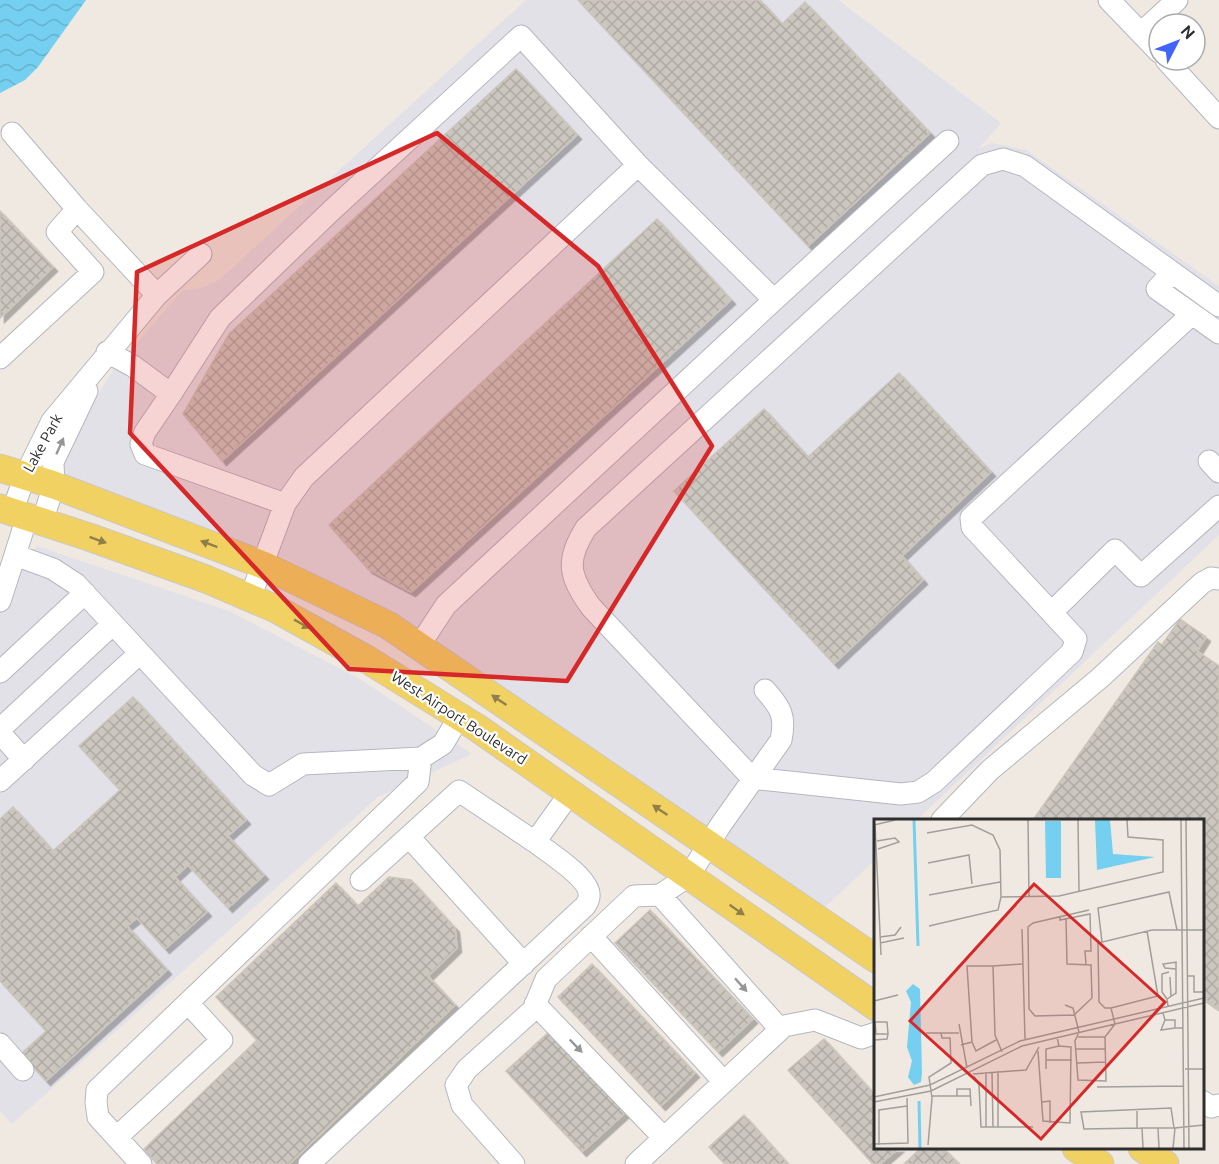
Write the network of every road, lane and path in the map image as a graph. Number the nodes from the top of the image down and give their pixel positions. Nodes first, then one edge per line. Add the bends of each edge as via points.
1 (1110, 0) edge
2 (1177, 0) edge
3 (1141, 33) junction
4 (1147, 39) edge
5 (1177, 72) edge
6 (1219, 118) edge
7 (12, 133) dead end
8 (948, 141) dead end
9 (638, 165) junction
10 (78, 209) junction
11 (201, 254) dead end
12 (1172, 273) junction
13 (157, 295) junction
14 (774, 300) junction
15 (1219, 306) edge
16 (1192, 314) junction
17 (1219, 333) edge
18 (108, 352) junction
19 (0, 358) edge
20 (171, 394) junction
21 (12, 472) edge
22 (54, 485) junction
23 (285, 504) junction
24 (1219, 506) edge
25 (20, 515) edge
26 (15, 555) junction
27 (263, 565) junction
28 (1219, 579) edge
29 (85, 593) junction
30 (250, 598) junction
31 (0, 601) edge
32 (1052, 612) junction
33 (113, 624) junction
34 (419, 646) junction
35 (140, 653) junction
36 (0, 672) edge
37 (765, 690) dead end
38 (459, 717) junction
39 (0, 731) edge
40 (421, 758) junction
41 (24, 759) junction
42 (752, 778) junction
43 (0, 782) edge
44 (570, 793) junction
45 (943, 819) edge
46 (409, 837) junction
47 (535, 842) junction
48 (708, 843) junction
49 (689, 876) junction
50 (361, 879) dead end
51 (660, 895) junction
52 (591, 936) junction
53 (874, 958) edge
54 (524, 964) junction
55 (188, 1003) junction
56 (536, 1004) junction
57 (874, 1006) edge
58 (780, 1029) junction
59 (874, 1034) edge
60 (0, 1044) edge
61 (23, 1070) dead end
62 (724, 1082) junction
63 (1204, 1102) edge
64 (1219, 1105) edge
65 (117, 1137) junction
66 (664, 1138) junction
67 (1078, 1149) edge
68 (1143, 1149) edge
69 (141, 1164) edge
70 (309, 1164) edge
71 (514, 1164) edge
72 (636, 1164) edge
73 (1100, 1164) edge
74 (1165, 1164) edge

1 - 3 street
2 - 3 street
3 - 4 street
5 - 6 street
7 - 10 street
8 - 14 street
9 - 14 street
9 - 20 street via 520,36 220,318
9 - 23 street via 304,477
10 - 13 street
10 - 19 street via 57,232 93,272
11 - 13 street, Lake Park
12 - 15 street
12 - 16 street via 1157,290
12 - 42 street via 1025,166 1003,159 982,165 586,528 575,545 572,565 576,586 591,607
13 - 18 street, Lake Park
14 - 34 street via 446,605
16 - 17 street
16 - 32 street via 971,518 972,527
18 - 20 street
18 - 21 street, Lake Park
22 -> 18 street, Lake Park via 53,462
20 - 23 street via 145,432 141,444 145,454
21 - 22 main road
21 - 25 street, Lake Park
22 - 25 street, Lake Park
27 -> 22 main road
23 - 27 street
24 - 32 street via 1141,576 1115,550
25 - 26 street
25 -> 30 main road, West Airport Boulevard
26 - 29 street via 53,569
26 - 31 street
27 - 30 street
27 - 34 main road via 388,625
28 - 45 street via 1202,583 1100,678 990,770
29 - 33 street
29 - 36 street
30 -> 38 main road, West Airport Boulevard via 368,660
32 - 42 street via 1076,639 1072,652 934,782 918,792 901,794
33 - 35 street
33 - 39 street
48 -> 34 main road
35 - 40 street via 253,775 268,785 303,764
35 - 41 street
37 - 42 street via 781,708 784,725 781,740
38 - 40 street via 443,744
38 - 44 main road, West Airport Boulevard
39 - 41 street
40 - 55 street via 418,782
41 - 43 street
42 - 48 street
44 - 47 street
44 - 49 main road, West Airport Boulevard
46 - 47 street via 459,791
46 - 50 street
46 - 54 street
47 - 54 street via 572,871 586,885 590,896 585,906
48 - 49 street
48 - 53 main road
49 - 51 street
49 -> 57 main road, West Airport Boulevard
51 - 52 street via 634,896
51 -> 58 street
52 - 56 street via 546,979
52 - 62 street
54 - 70 street
55 - 65 street via 97,1090 98,1117
55 - 65 street via 222,1040
56 -> 66 street
56 - 71 street via 467,1069 456,1085 462,1105
58 - 59 street via 815,1020 861,1038
58 - 62 street
60 - 61 street
62 - 66 street
63 - 64 street via 1211,1107
65 - 69 street
66 - 72 street
67 - 73 main road
68 - 74 main road

